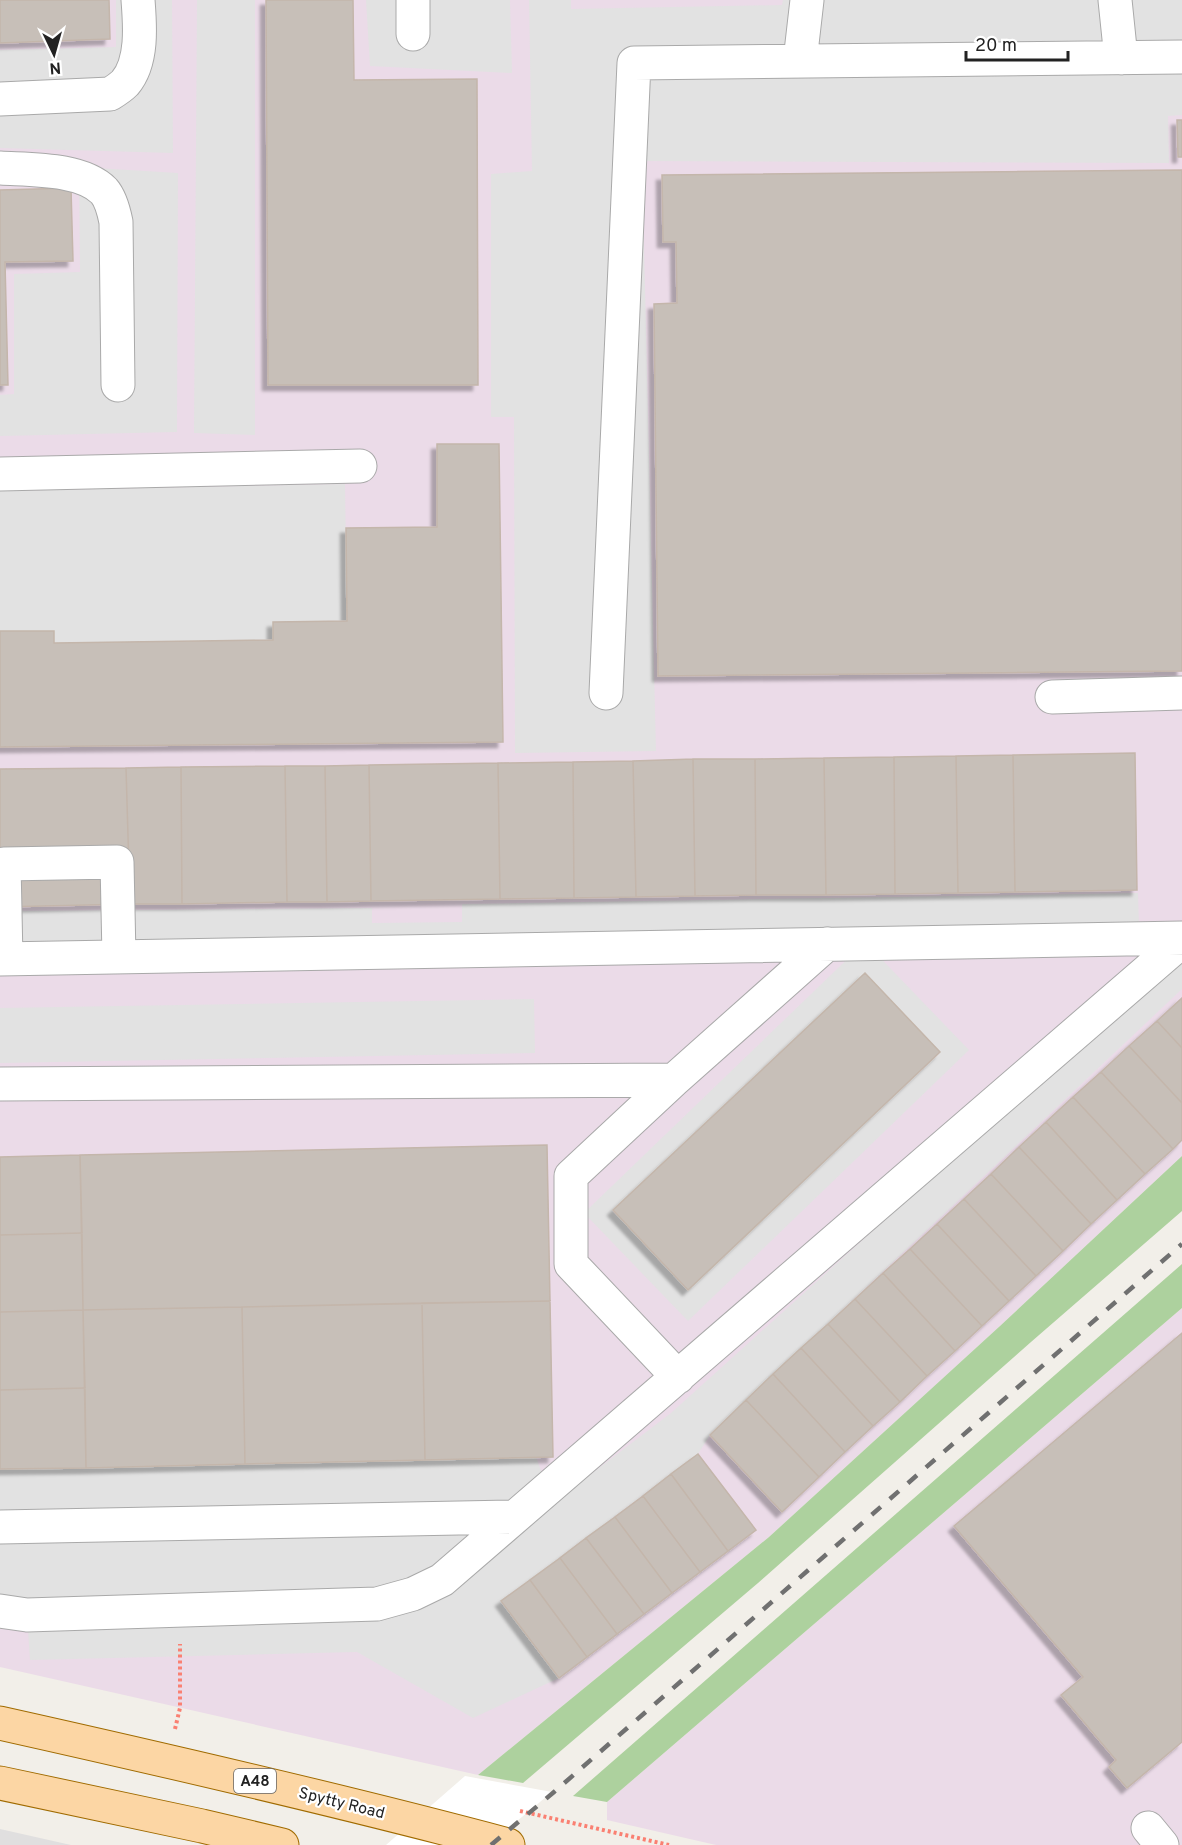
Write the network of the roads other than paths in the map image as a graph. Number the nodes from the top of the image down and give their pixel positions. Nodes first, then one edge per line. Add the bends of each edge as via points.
1 (138, 0) edge
2 (413, 0) edge
3 (807, 0) edge
4 (1115, 0) edge
5 (413, 34) dead end
6 (1182, 57) edge
7 (1121, 58) junction
8 (800, 61) junction
9 (0, 99) edge
10 (0, 168) edge
11 (118, 385) dead end
12 (360, 466) dead end
13 (0, 474) edge
14 (606, 693) dead end
15 (1182, 693) edge
16 (1052, 697) dead end
17 (1182, 940) edge
18 (827, 944) junction
19 (119, 957) junction
20 (3, 959) edge
21 (674, 1080) junction
22 (0, 1084) edge
23 (678, 1377) junction
24 (515, 1517) junction
25 (0, 1527) edge
26 (0, 1611) edge
27 (0, 1723) edge
28 (0, 1782) edge
29 (282, 1845) edge
30 (508, 1845) edge

1 - 9 lane via 138,52 125,84 110,94
2 - 5 lane
3 - 8 lane
4 - 7 lane
6 - 7 lane
7 - 8 lane
8 - 14 lane via 634,63
10 - 11 lane via 68,174 88,181 110,201 116,222
12 - 13 lane
15 - 16 lane
17 - 18 lane
17 - 23 lane
18 - 19 lane
18 - 21 lane
19 - 20 lane
19 - 20 lane via 117,862 4,864
21 - 22 lane
21 - 23 lane via 571,1176 571,1264
23 - 24 lane
24 - 25 lane
24 - 26 lane via 442,1580 413,1594 377,1604 27,1615
27 - 30 main road, Spytty Road / A48 via 294,1790
28 - 29 main road

